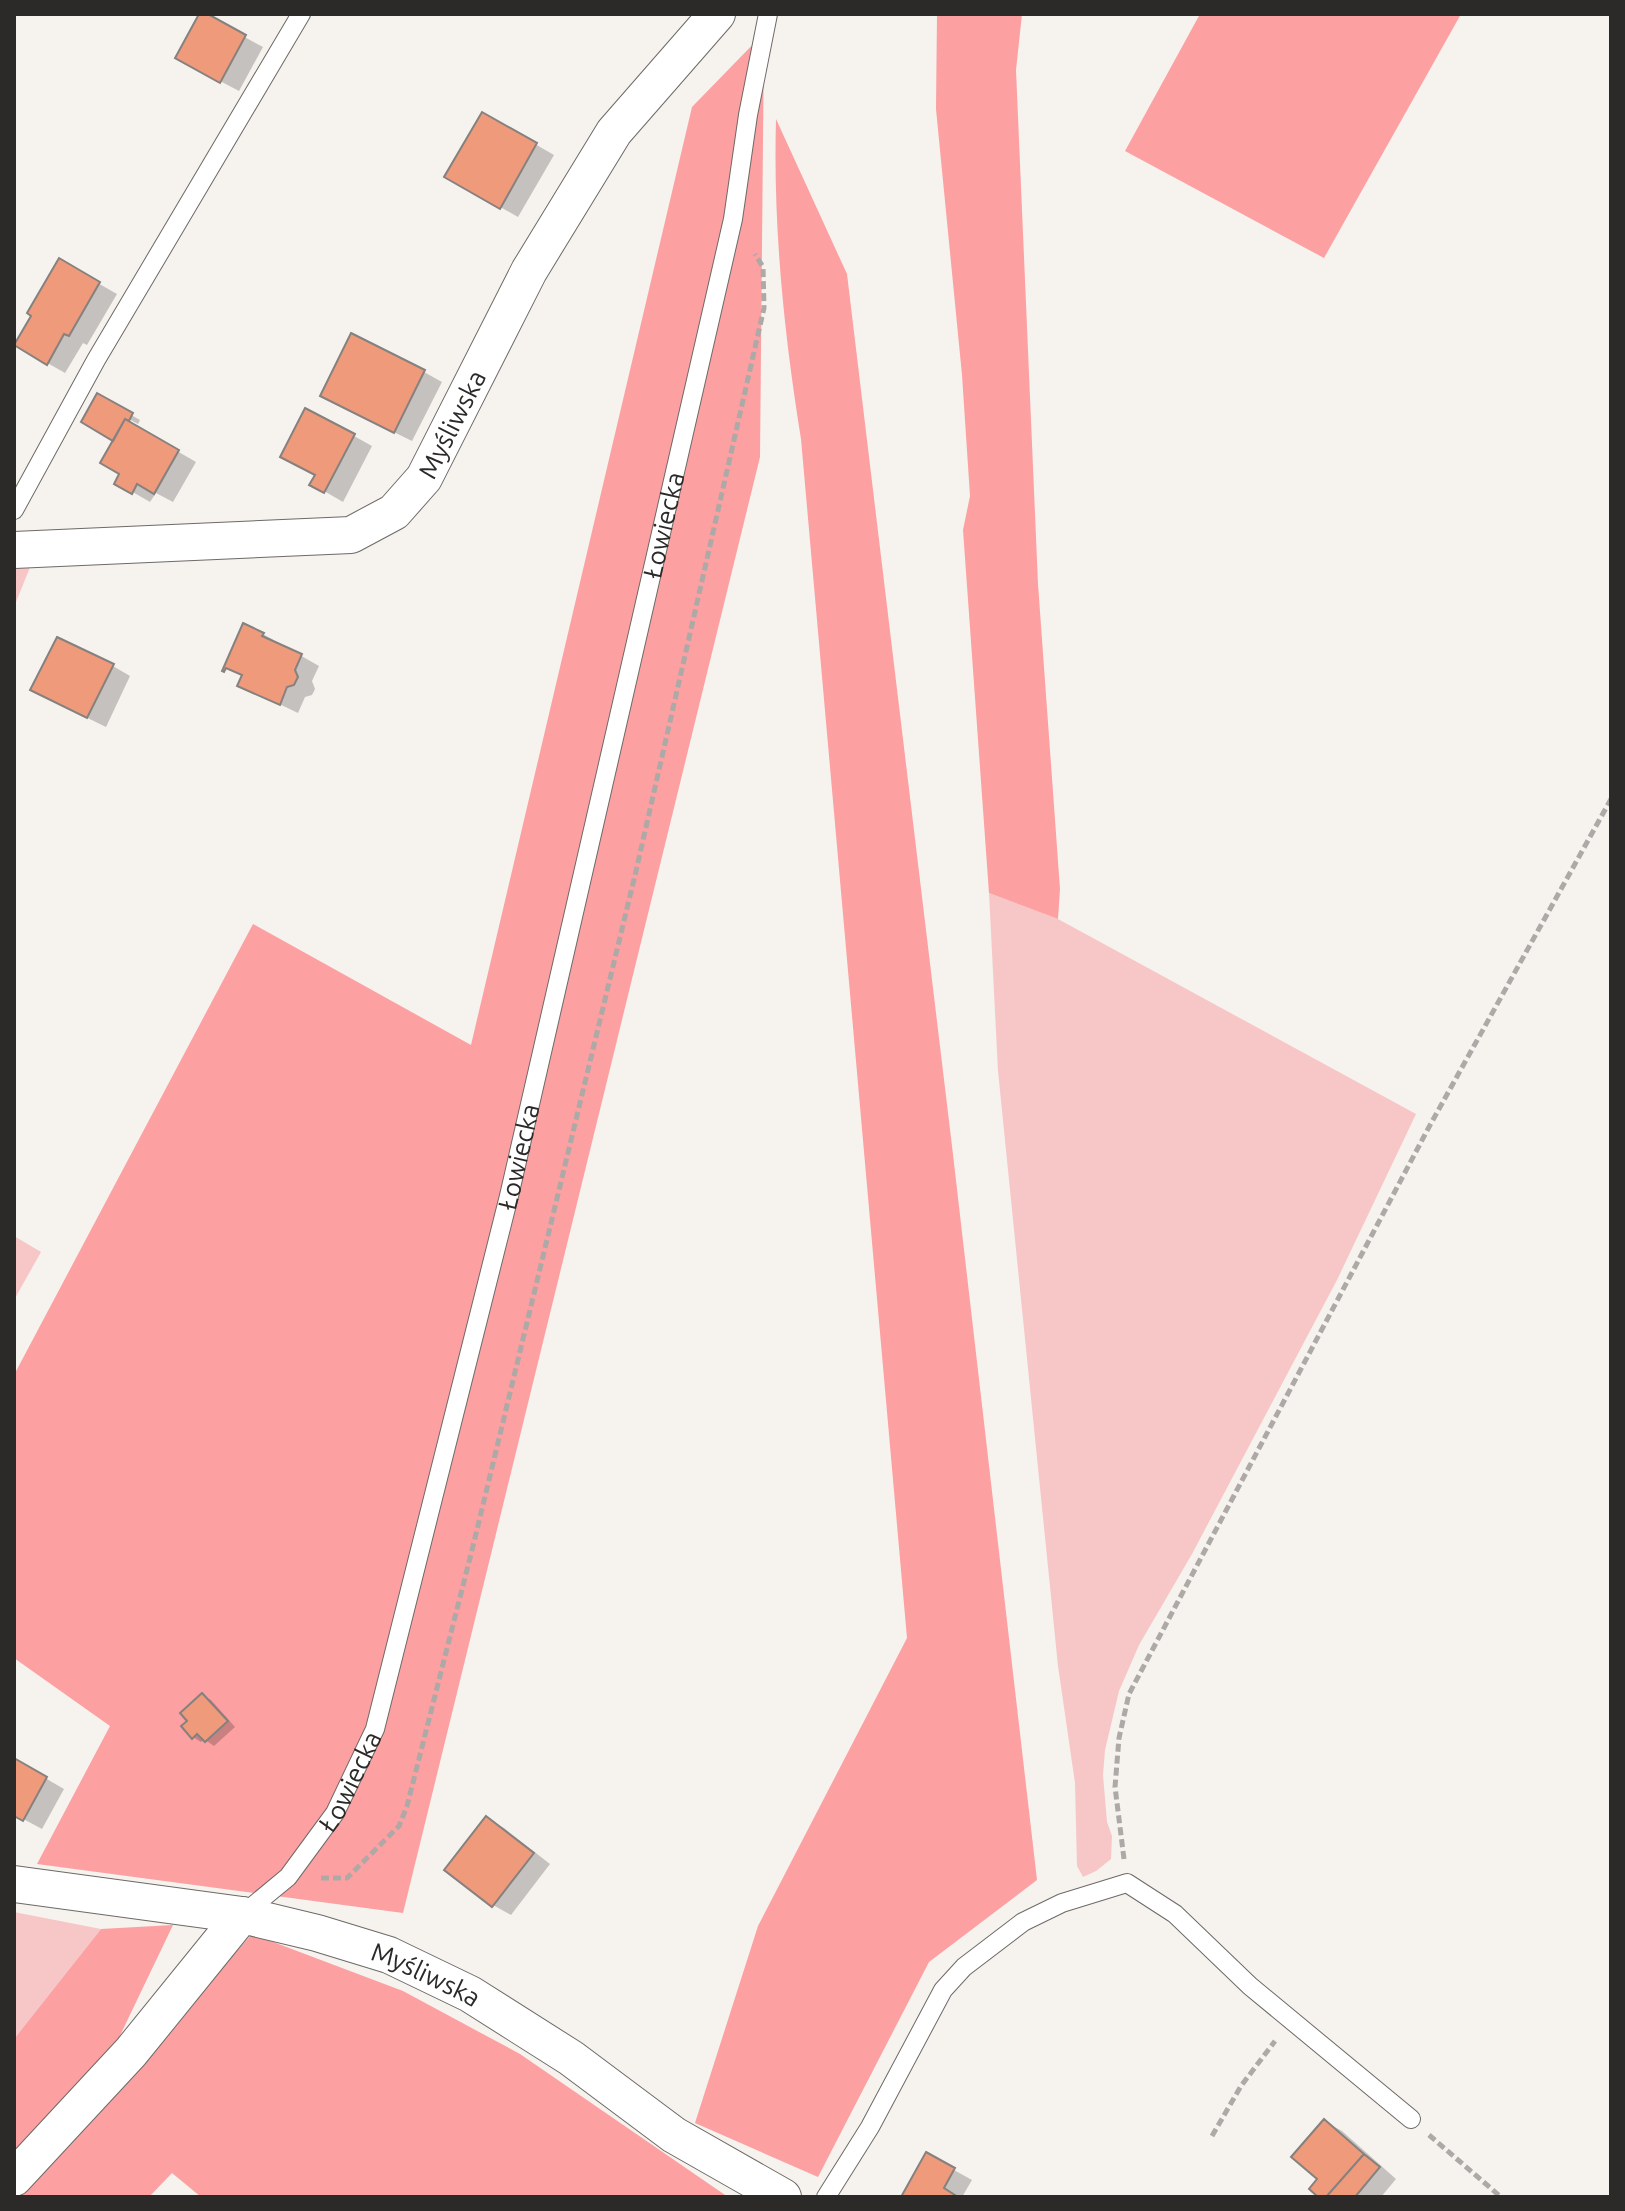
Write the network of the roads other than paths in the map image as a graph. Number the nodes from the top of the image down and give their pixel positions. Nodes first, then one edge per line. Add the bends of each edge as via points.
1 (301, 14) edge
2 (717, 14) edge
3 (768, 14) edge
4 (14, 510) edge
5 (14, 550) edge
6 (14, 1884) edge
7 (242, 1915) junction
8 (1411, 2119) road end
9 (14, 2178) edge
10 (783, 2197) edge
11 (826, 2197) edge

1 - 4 lane via 96,360
2 - 5 street, Myśliwska via 614,132 529,271 424,478 394,512 351,535
3 - 7 lane, Łowiecka via 733,219 509,1196 375,1729 335,1813 288,1877
6 - 7 street, Myśliwska
7 - 9 street, Łowiecka via 131,2052
7 - 10 street, Myśliwska via 389,1955 470,1994 571,2058 674,2135
8 - 11 lane via 1250,1986 1175,1914 1127,1883 1062,1903 1023,1922 964,1967 943,1990

